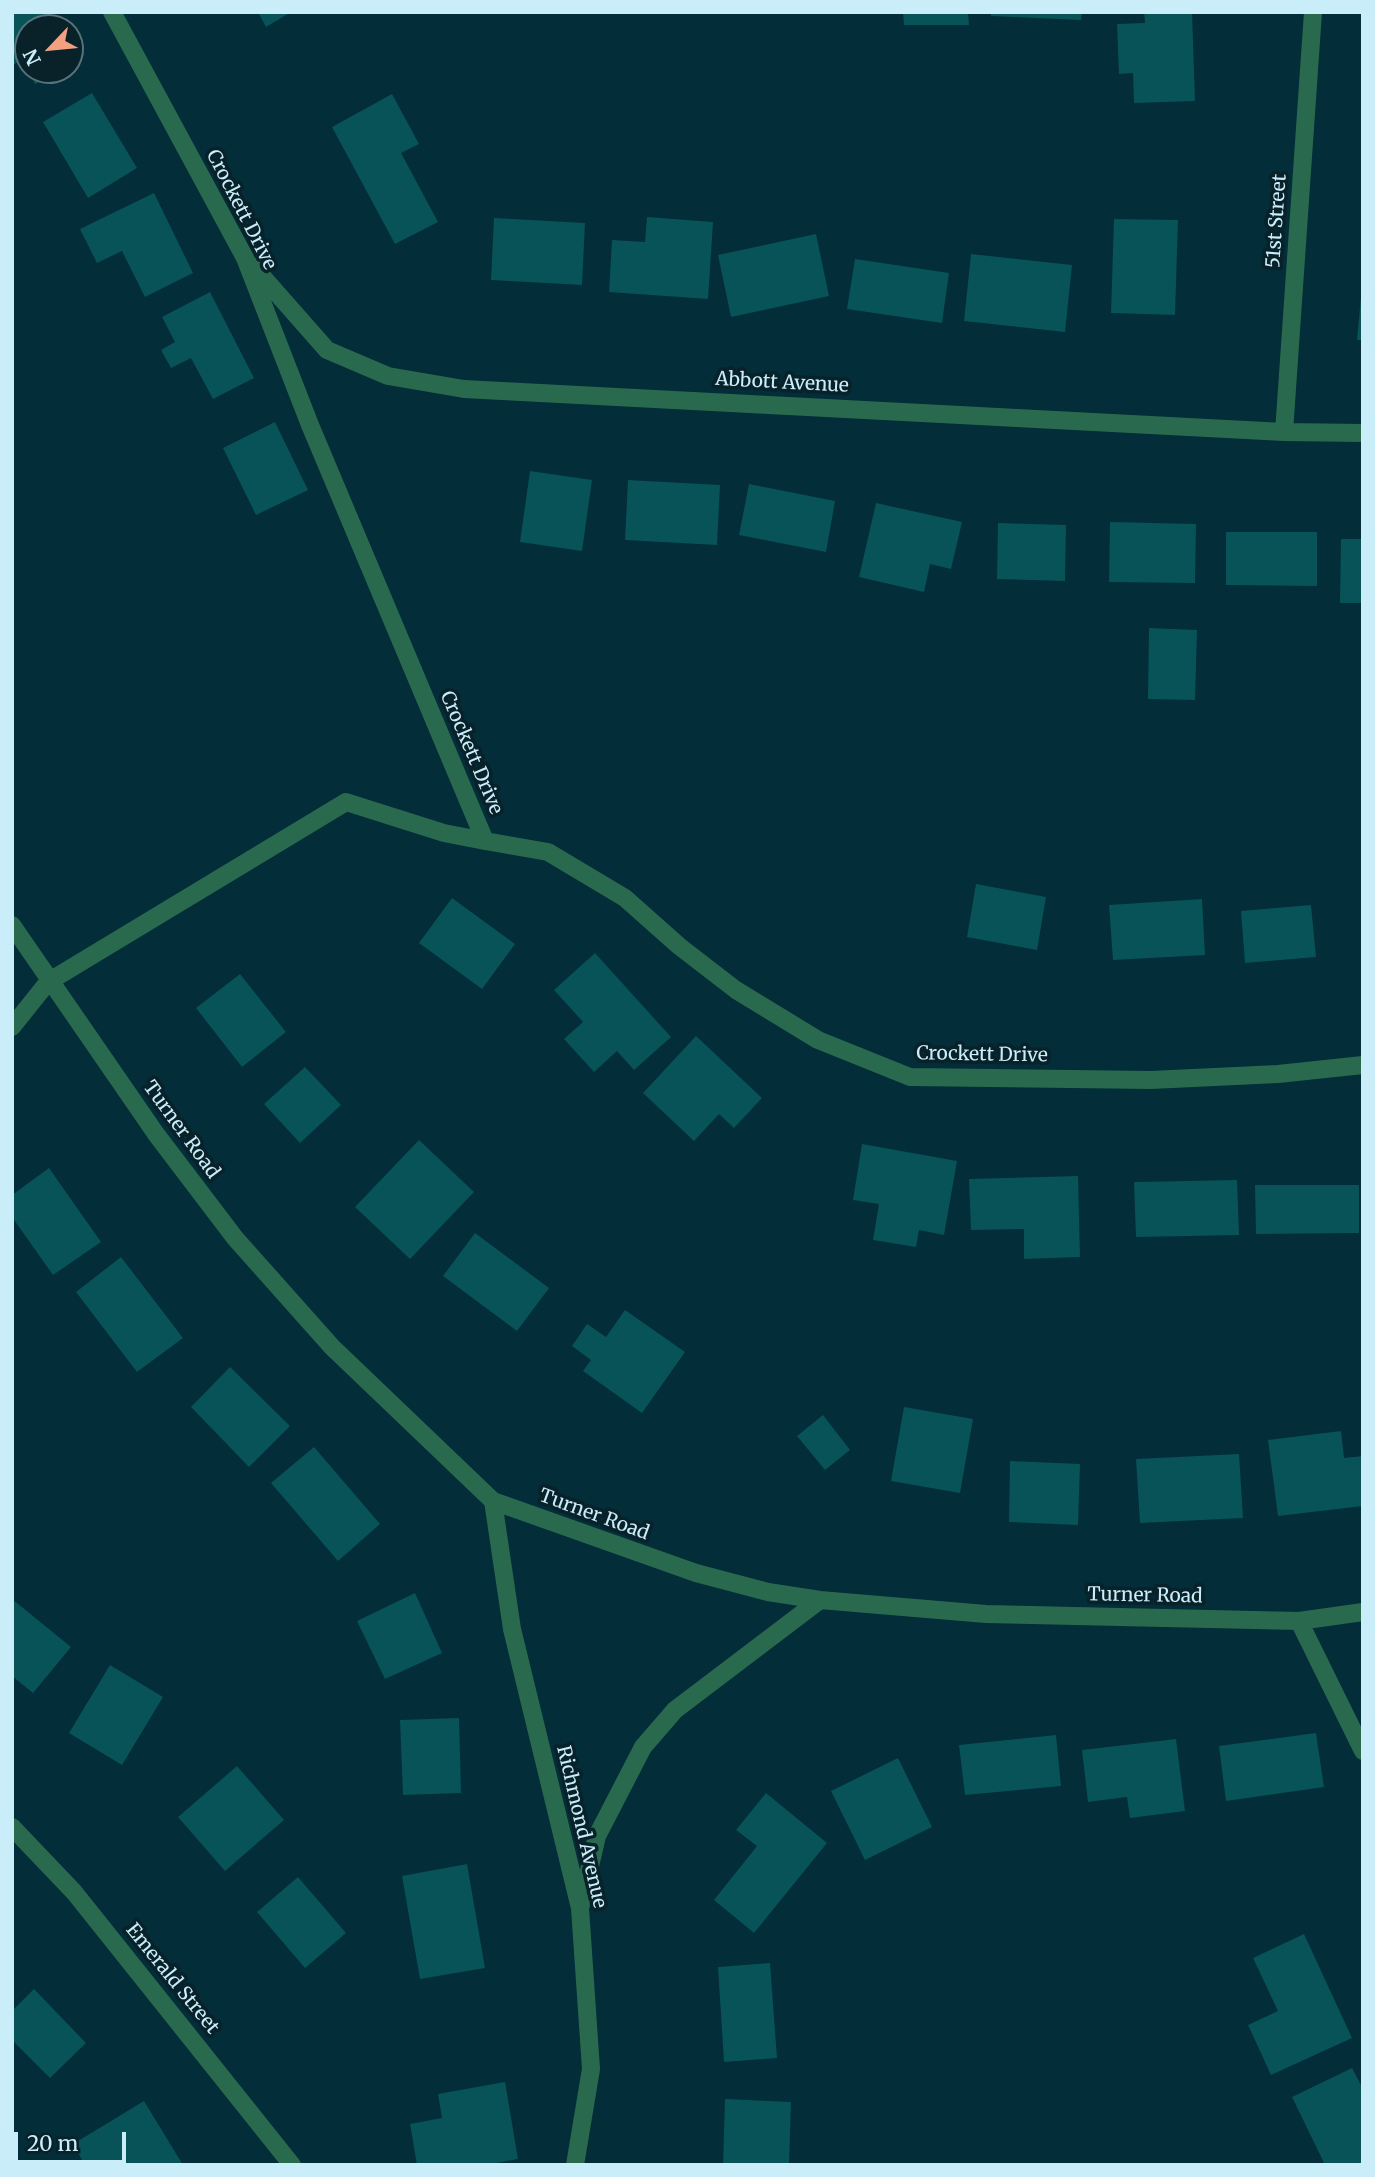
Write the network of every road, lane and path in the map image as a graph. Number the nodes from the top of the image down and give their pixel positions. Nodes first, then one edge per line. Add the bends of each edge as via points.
1 (112, 12) edge
2 (1313, 12) edge
3 (245, 258) junction
4 (1284, 432) junction
5 (1363, 433) edge
6 (485, 841) junction
7 (12, 925) edge
8 (48, 982) junction
9 (12, 1027) edge
10 (1363, 1065) edge
11 (494, 1501) junction
12 (820, 1600) junction
13 (1363, 1612) edge
14 (1299, 1621) junction
15 (1363, 1751) edge
16 (12, 1827) edge
17 (580, 1908) junction
18 (292, 2165) edge
19 (575, 2165) edge

1 - 3 street, Crockett Drive
2 - 4 street, 51st Street
3 - 4 street, Abbott Avenue via 327,350 388,376 451,387
3 - 6 street, Crockett Drive
4 - 5 street, Abbott Avenue
6 - 8 street via 345,802
6 - 10 street, Crockett Drive via 548,852 625,898 736,990 818,1040 911,1077 1151,1080
7 - 8 street, Turner Road
8 - 9 street
8 - 11 street, Turner Road via 235,1238 332,1347
11 - 12 street, Turner Road via 696,1573
11 - 17 street, Richmond Avenue via 512,1629
12 - 14 street, Turner Road via 986,1614
12 - 17 street via 675,1710 643,1747 597,1836
13 - 14 street, Turner Road
14 - 15 street
16 - 18 street, Emerald Street via 74,1892
17 - 19 street, Richmond Avenue via 591,2069

